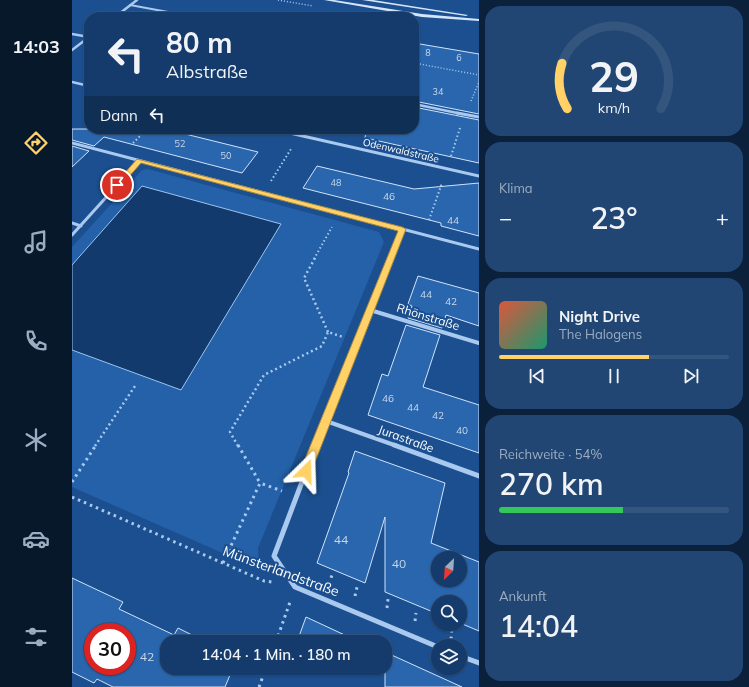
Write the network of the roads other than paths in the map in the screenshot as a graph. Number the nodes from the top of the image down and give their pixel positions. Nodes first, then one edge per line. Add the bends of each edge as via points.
1 (137, 0) edge
2 (326, 0) edge
3 (364, 0) edge
4 (130, 5) junction
5 (121, 12) edge
6 (168, 12) dead end
7 (403, 12) edge
8 (419, 15) edge
9 (479, 19) edge
10 (72, 34) edge
11 (84, 36) edge
12 (84, 41) edge
13 (72, 50) edge
14 (72, 82) edge
15 (84, 85) edge
16 (419, 105) edge
17 (479, 117) edge
18 (292, 134) edge
19 (72, 143) edge
20 (139, 161) junction
21 (479, 176) edge
22 (72, 223) edge
23 (81, 226) junction
24 (402, 229) junction
25 (72, 236) edge
26 (479, 249) edge
27 (370, 310) junction
28 (479, 343) edge
29 (326, 421) junction
30 (479, 476) edge
31 (431, 644) edge
32 (467, 659) edge
33 (479, 664) edge

1 - 4 street
2 - 7 street
3 - 9 street
4 - 5 street
4 - 6 lane
8 - 9 street via 462,20
10 - 11 street
12 - 13 street
14 - 15 street
16 - 17 street
18 - 21 street, Odenwaldstraße
19 - 20 street
20 - 23 street
20 - 24 street
22 - 23 street
23 - 25 street
24 - 26 street
24 - 27 street
27 - 28 street, Rhönstraße
27 - 29 street
29 - 30 street, Jurastraße
29 - 31 street, Münsterlandstraße via 274,556 296,587
32 - 33 street

